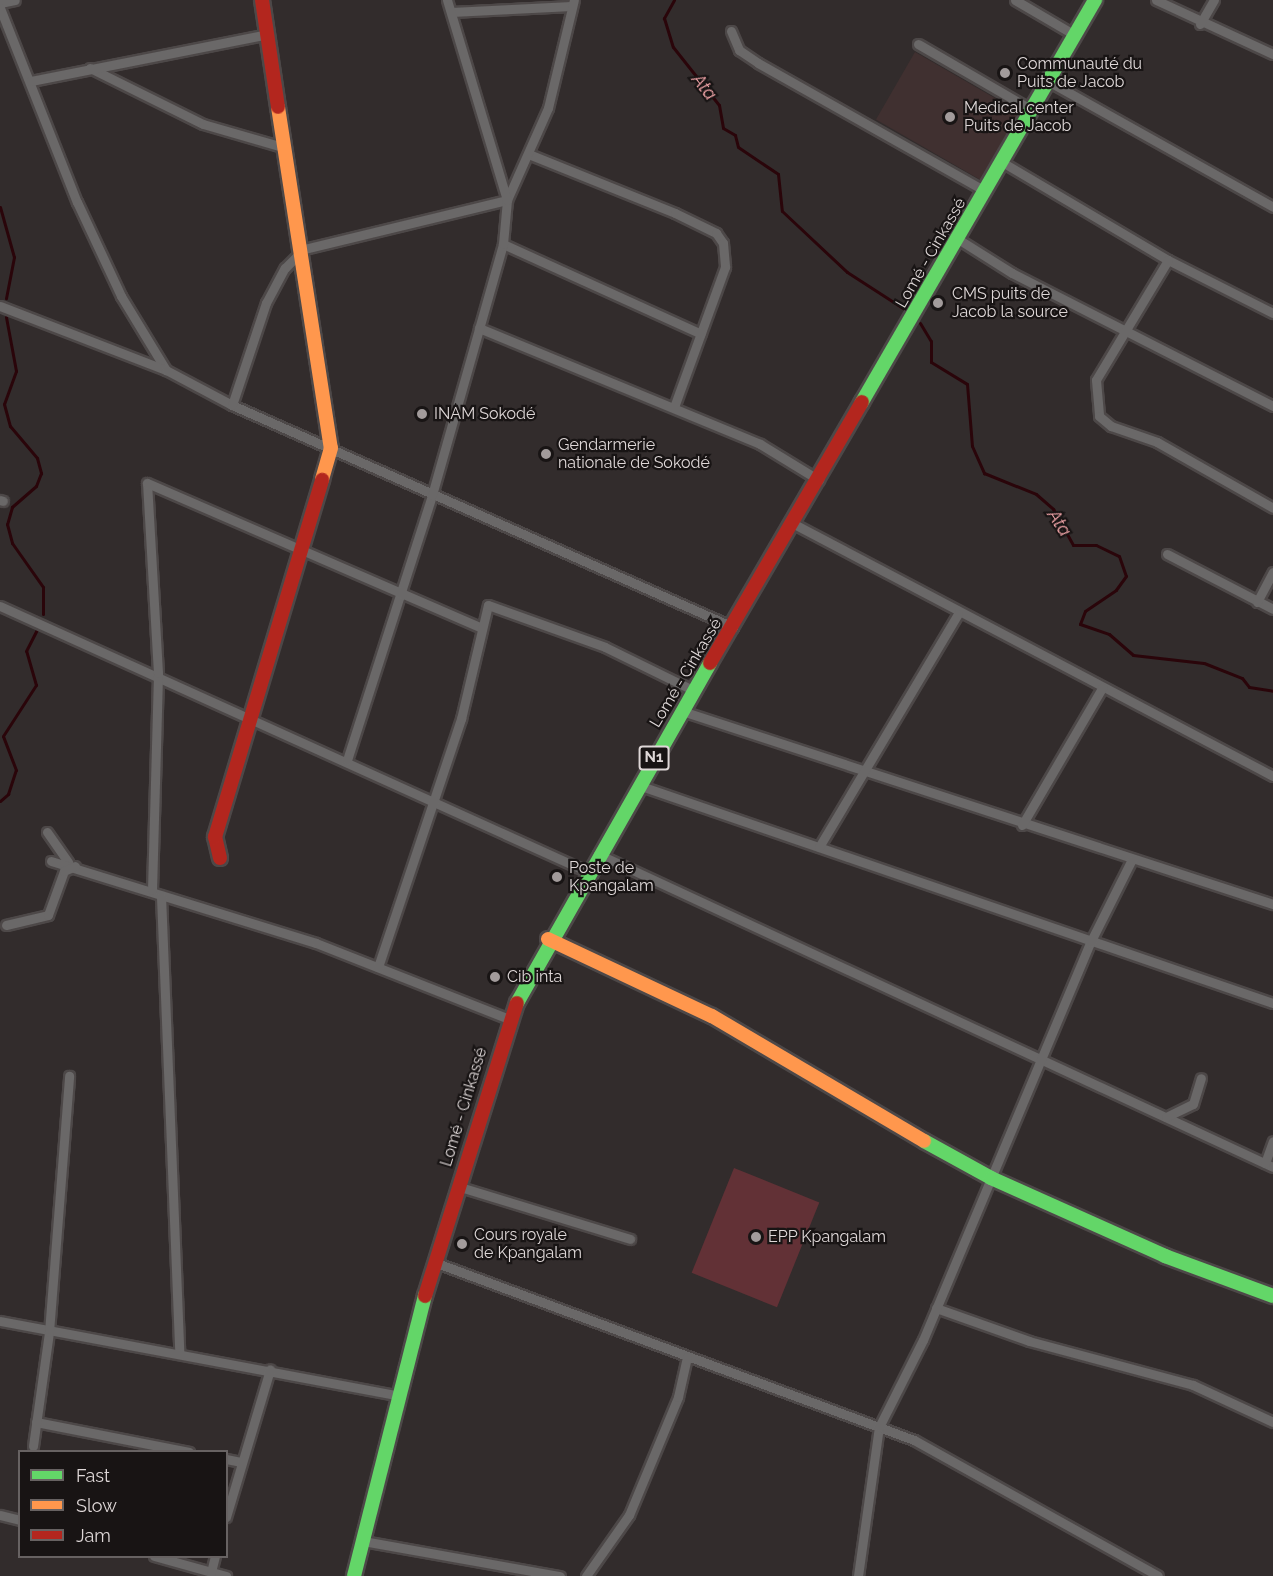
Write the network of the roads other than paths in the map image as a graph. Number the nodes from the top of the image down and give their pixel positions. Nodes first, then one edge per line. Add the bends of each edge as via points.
1 (15, 0) edge
2 (262, 0) edge
3 (447, 0) edge
4 (1015, 0) edge
5 (1095, 0) edge
6 (1155, 0) edge
7 (1214, 0) edge
8 (0, 3) edge
9 (573, 3) edge
10 (0, 9) edge
11 (451, 12) junction
12 (1200, 24) junction
13 (731, 31) dead end
14 (268, 34) junction
15 (1075, 35) junction
16 (918, 44) dead end
17 (1273, 54) edge
18 (89, 68) junction
19 (31, 81) junction
20 (1048, 81) junction
21 (1032, 110) junction
22 (286, 148) junction
23 (531, 155) junction
24 (1002, 162) junction
25 (985, 191) junction
26 (507, 200) junction
27 (1273, 207) edge
28 (958, 239) junction
29 (503, 244) junction
30 (304, 249) junction
31 (1168, 260) junction
32 (0, 306) edge
33 (1273, 313) edge
34 (479, 328) junction
35 (1124, 328) junction
36 (701, 334) junction
37 (166, 370) junction
38 (232, 405) junction
39 (1273, 406) edge
40 (674, 407) junction
41 (331, 448) junction
42 (819, 480) junction
43 (432, 495) junction
44 (1273, 508) edge
45 (794, 524) junction
46 (303, 546) junction
47 (1167, 554) dead end
48 (1273, 572) edge
49 (402, 592) junction
50 (1257, 602) junction
51 (0, 606) edge
52 (1273, 609) edge
53 (958, 615) junction
54 (479, 627) junction
55 (733, 627) junction
56 (158, 673) junction
57 (1102, 688) junction
58 (694, 691) junction
59 (682, 711) junction
60 (254, 717) junction
61 (347, 760) junction
62 (863, 774) junction
63 (1273, 776) edge
64 (638, 785) junction
65 (433, 798) junction
66 (1022, 825) junction
67 (46, 832) dead end
68 (819, 847) junction
69 (597, 854) junction
70 (220, 858) dead end
71 (51, 861) dead end
72 (1131, 861) junction
73 (75, 866) junction
74 (586, 871) junction
75 (157, 893) junction
76 (1273, 904) edge
77 (6, 925) dead end
78 (548, 939) junction
79 (1090, 943) junction
80 (378, 968) junction
81 (1273, 1003) edge
82 (509, 1019) junction
83 (1044, 1063) junction
84 (69, 1076) dead end
85 (1201, 1078) dead end
86 (1166, 1118) junction
87 (1273, 1141) edge
88 (1269, 1165) edge
89 (991, 1178) junction
90 (457, 1186) junction
91 (630, 1239) dead end
92 (434, 1262) junction
93 (1273, 1296) edge
94 (936, 1308) junction
95 (0, 1321) edge
96 (49, 1332) junction
97 (179, 1353) junction
98 (687, 1357) junction
99 (270, 1369) junction
100 (402, 1396) junction
101 (36, 1422) junction
102 (1273, 1422) edge
103 (879, 1427) junction
104 (33, 1446) dead end
105 (179, 1450) edge
106 (228, 1459) edge
107 (243, 1462) junction
108 (228, 1511) edge
109 (0, 1515) edge
110 (18, 1520) edge
111 (363, 1541) junction
112 (158, 1558) edge
113 (215, 1558) edge
114 (211, 1572) junction
115 (226, 1576) edge
116 (354, 1576) edge
117 (560, 1576) edge
118 (586, 1576) edge
119 (858, 1576) edge
120 (1157, 1576) edge

1 - 8 street
2 - 14 main road
3 - 11 street
4 - 15 street
5 - 15 main road, Lomé - Cinkassé / N1
6 - 12 street
7 - 12 street
9 - 11 street
9 - 23 street
10 - 19 street
11 - 26 street
12 - 17 street
13 - 25 street via 739,50 758,63
14 - 18 street
14 - 22 main road
15 - 20 main road, Lomé - Cinkassé / N1
16 - 21 street
18 - 19 street
18 - 22 street via 203,124
19 - 37 street via 82,213 121,296
20 - 21 main road, Lomé - Cinkassé / N1
20 - 27 street
21 - 24 main road, Lomé - Cinkassé / N1
22 - 30 main road
23 - 26 street
23 - 36 street via 716,233 726,254 725,267
24 - 25 main road, Lomé - Cinkassé / N1
24 - 31 street
25 - 28 main road, Lomé - Cinkassé / N1
26 - 29 street
26 - 30 street
28 - 35 street
28 - 42 main road, Lomé - Cinkassé / N1
29 - 34 street
29 - 36 street
30 - 38 street via 285,268 266,303
30 - 41 main road
31 - 33 street
31 - 35 street
32 - 37 street
34 - 40 street
34 - 43 street
35 - 39 street
35 - 44 street via 1096,380 1099,416 1111,426 1157,442
36 - 40 street
37 - 38 street
38 - 41 street
40 - 42 street via 760,444
41 - 43 street
41 - 46 main road
42 - 45 main road, Lomé - Cinkassé / N1
43 - 49 street
43 - 55 street
45 - 53 street
45 - 55 main road, Lomé - Cinkassé / N1
46 - 49 street
46 - 56 street via 147,483
46 - 60 main road
47 - 50 street
48 - 50 street
49 - 54 street
49 - 61 street via 383,633
50 - 52 street
51 - 56 street
53 - 57 street
53 - 62 street
54 - 58 street via 488,605 605,647
54 - 65 street via 461,719
55 - 58 main road, Lomé - Cinkassé / N1
56 - 60 street
56 - 75 street
57 - 63 street
57 - 66 street
58 - 59 main road, Lomé - Cinkassé / N1
59 - 62 street
59 - 64 main road, Lomé - Cinkassé / N1
60 - 61 street
60 - 70 main road via 215,837
61 - 65 street
62 - 66 street
62 - 68 street
64 - 68 street
64 - 69 main road, Lomé - Cinkassé / N1
65 - 74 street
65 - 80 street
66 - 72 street
67 - 73 street via 55,840 57,853
68 - 79 street
69 - 74 main road, Lomé - Cinkassé / N1
69 - 83 street
71 - 73 street
72 - 76 street
72 - 79 street
73 - 75 street
73 - 77 street via 64,871 48,915
74 - 78 main road, Lomé - Cinkassé / N1
75 - 80 street
75 - 97 street
78 - 82 main road, Lomé - Cinkassé / N1
78 - 89 main road via 712,1016 845,1098
79 - 81 street
79 - 83 street
80 - 82 street
82 - 90 main road, Lomé - Cinkassé / N1
83 - 86 street
83 - 89 street
84 - 96 street
85 - 86 street via 1192,1104
86 - 88 street
87 - 88 street
89 - 93 main road via 1165,1256
89 - 94 street
90 - 91 street
90 - 92 main road, Lomé - Cinkassé / N1
92 - 98 street
92 - 100 main road, Lomé - Cinkassé / N1
94 - 102 street via 1029,1341 1193,1384
94 - 103 street
95 - 96 street
96 - 97 street
96 - 101 street
97 - 99 street
98 - 103 street
98 - 118 street via 678,1397 629,1515
99 - 100 street
99 - 107 street
100 - 111 main road, Lomé - Cinkassé / N1
101 - 104 street
101 - 105 street
103 - 119 street
103 - 120 street via 1003,1485 1047,1517
106 - 107 street
107 - 108 street
109 - 110 street
111 - 116 main road, Lomé - Cinkassé / N1
111 - 117 street
112 - 114 street
113 - 114 street
114 - 115 street

